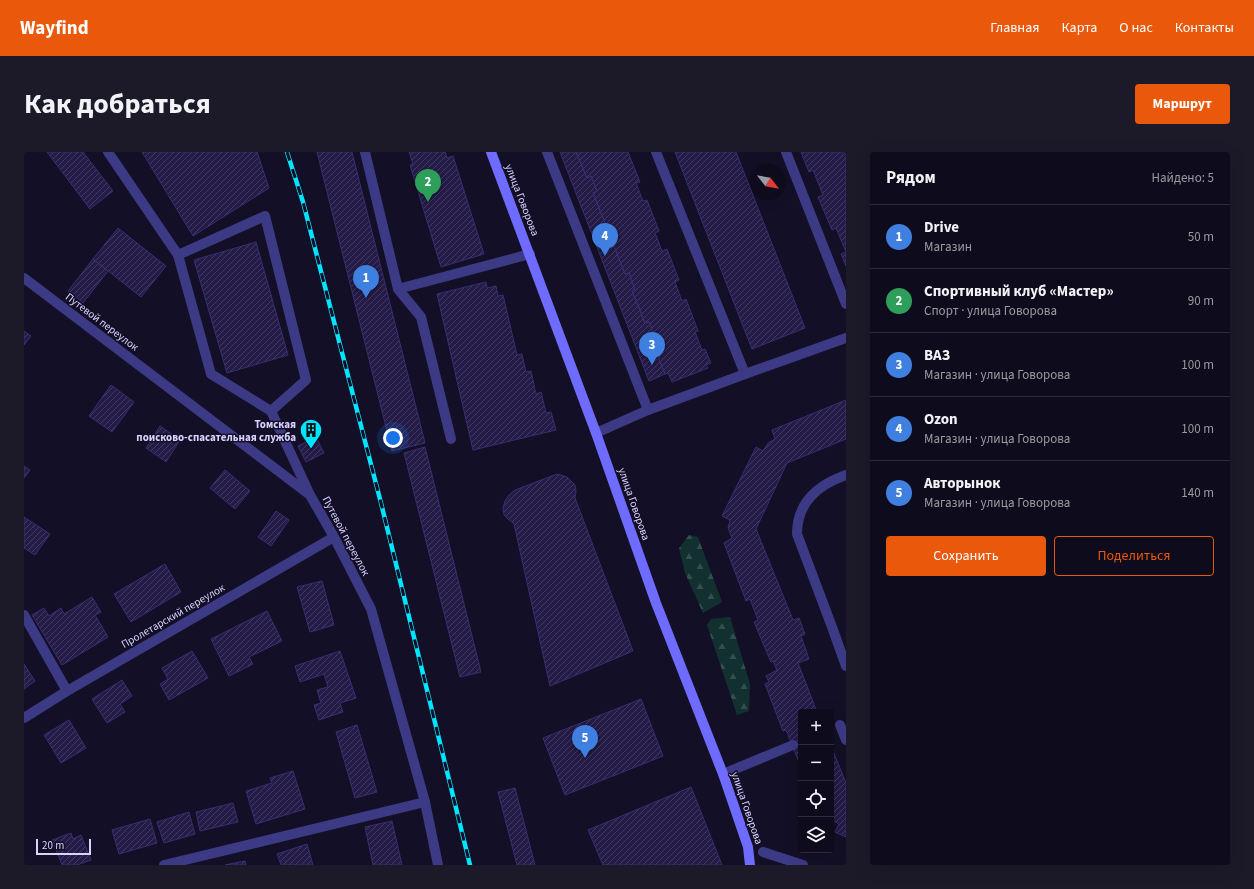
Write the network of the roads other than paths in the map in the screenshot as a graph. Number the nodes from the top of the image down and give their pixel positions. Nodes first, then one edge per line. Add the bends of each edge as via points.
1 (108, 152) edge
2 (365, 152) edge
3 (491, 152) edge
4 (547, 152) edge
5 (656, 152) edge
6 (786, 152) edge
7 (530, 254) junction
8 (178, 255) junction
9 (24, 278) edge
10 (398, 289) junction
11 (846, 304) edge
12 (846, 338) edge
13 (744, 374) junction
14 (648, 410) junction
15 (271, 411) junction
16 (596, 433) junction
17 (450, 439) dead end
18 (846, 475) edge
19 (310, 495) junction
20 (334, 537) junction
21 (24, 615) edge
22 (846, 666) edge
23 (67, 691) junction
24 (24, 718) edge
25 (839, 725) edge
26 (846, 740) edge
27 (793, 745) dead end
28 (723, 774) junction
29 (425, 802) junction
30 (763, 852) dead end
31 (164, 865) edge
32 (438, 865) edge
33 (750, 865) edge
34 (803, 865) edge

1 - 8 street
2 - 10 street
3 - 7 street, улица Говорова
4 - 14 street
5 - 13 street
6 - 11 street
7 - 10 street
7 - 16 street, улица Говорова
8 - 15 street via 211,374
8 - 15 street via 265,216 306,380
9 - 19 street, Путевой переулок
10 - 17 street via 421,317
12 - 13 street
13 - 14 street
14 - 16 street
15 - 19 street
16 - 28 street, улица Говорова via 656,603
18 - 22 street via 831,480 806,502 800,512 797,534
19 - 20 street, Путевой переулок
20 - 23 street, Пролетарский переулок
20 - 29 street, Путевой переулок via 371,609
21 - 23 street
23 - 24 street, Пролетарский переулок
25 - 26 street
27 - 28 street
28 - 33 street, улица Говорова via 748,847
29 - 31 street
29 - 32 street, Путевой переулок
30 - 34 street

